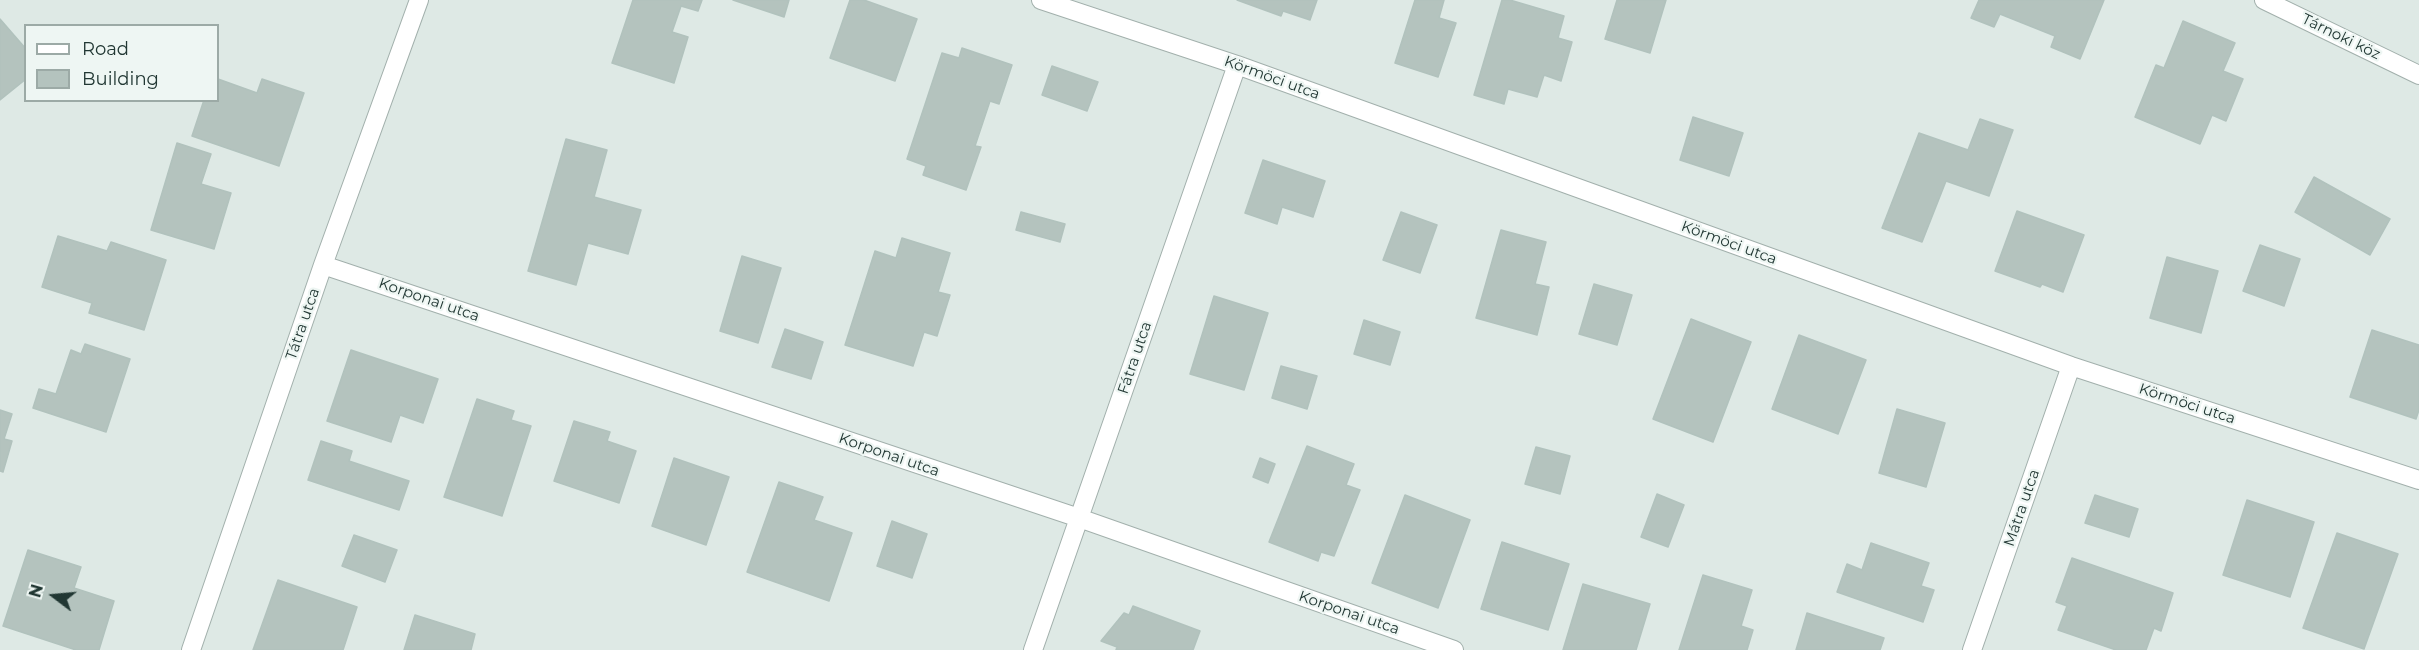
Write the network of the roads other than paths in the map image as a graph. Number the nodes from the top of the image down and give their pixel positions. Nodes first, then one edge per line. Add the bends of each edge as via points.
1 (419, 0) edge
2 (1041, 0) edge
3 (2264, 0) edge
4 (1237, 65) junction
5 (2419, 75) edge
6 (323, 265) junction
7 (2071, 366) junction
8 (2419, 480) edge
9 (1079, 518) junction
10 (191, 650) edge
11 (1033, 650) edge
12 (1454, 650) edge
13 (1972, 650) edge

1 - 6 street, Tátra utca
2 - 4 street, Körmöci utca
3 - 5 street, Tárnoki köz
4 - 7 street, Körmöci utca
4 - 9 street, Fátra utca
6 - 9 street, Korponai utca
6 - 10 street, Tátra utca
7 - 8 street, Körmöci utca
7 - 13 street, Mátra utca
9 - 11 street, Fátra utca
9 - 12 street, Korponai utca

